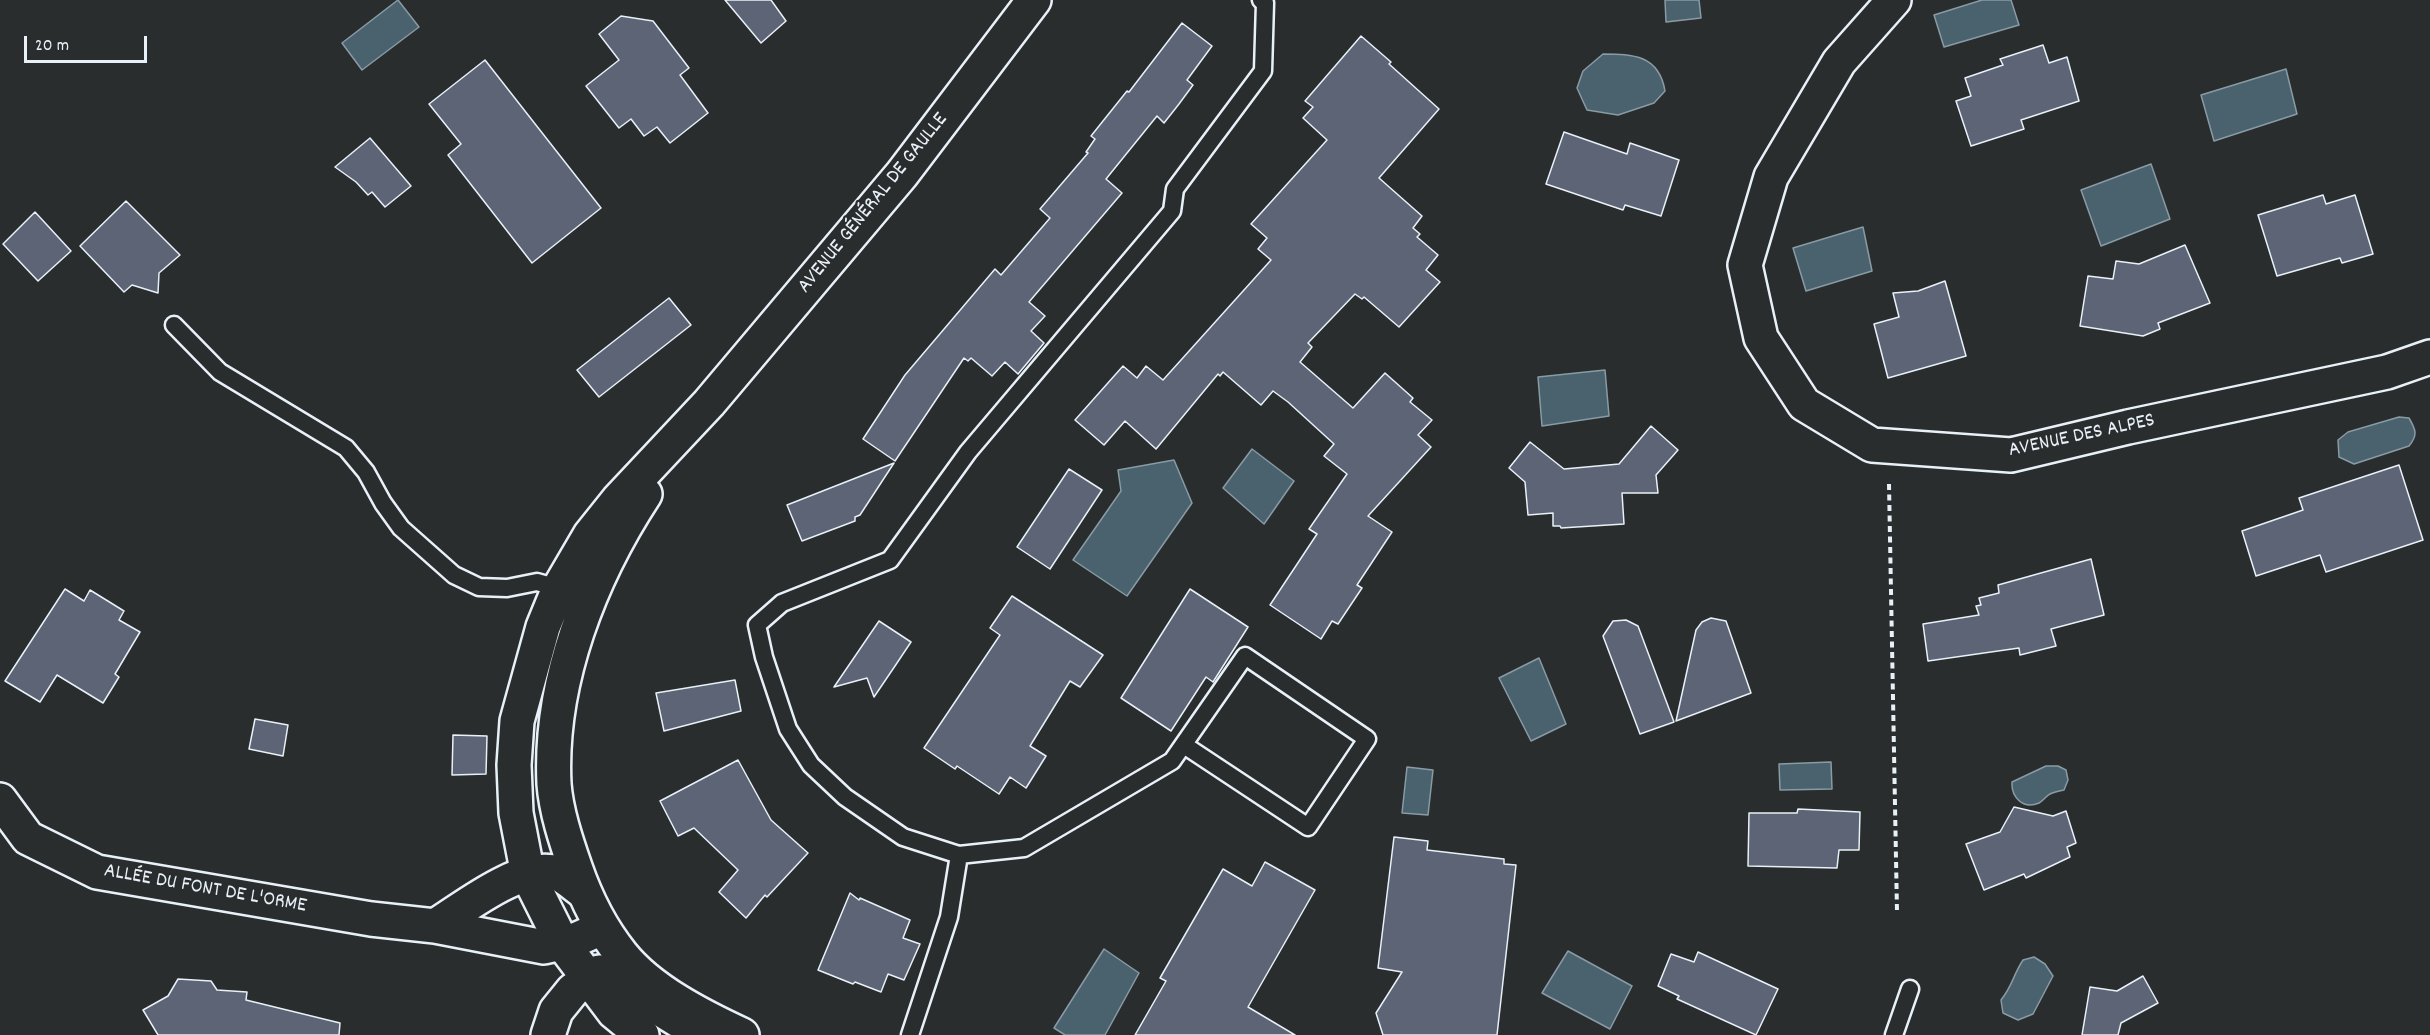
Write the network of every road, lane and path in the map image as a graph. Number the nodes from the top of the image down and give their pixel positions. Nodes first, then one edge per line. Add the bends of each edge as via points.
1 (1034, 0) edge
2 (1262, 0) edge
3 (1894, 0) edge
4 (174, 325) dead end
5 (2430, 357) edge
6 (709, 403) junction
7 (1889, 474) dead end
8 (560, 588) junction
9 (591, 597) junction
10 (1184, 745) junction
11 (0, 800) edge
12 (959, 855) junction
13 (528, 875) junction
14 (584, 892) junction
15 (1897, 912) dead end
16 (435, 926) junction
17 (603, 928) junction
18 (562, 943) junction
19 (588, 980) junction
20 (1910, 989) dead end
21 (736, 1032) edge
22 (548, 1035) edge
23 (642, 1035) edge
24 (910, 1035) edge
25 (1894, 1035) edge

1 - 6 street, AVENUE GÉNÉRAL DE GAULLE via 902,174
2 - 12 lane via 1263,71 1175,189 1172,211 968,452 890,560 782,603 757,625 788,729 811,765 845,797 903,837
3 - 5 street, AVENUE DES ALPES via 1839,62 1771,177 1745,265 1761,338 1804,404 1872,445 2011,455 2387,372
4 - 8 lane via 220,372 346,448 401,528 454,575 479,587 507,588 537,582
6 - 8 street, AVENUE GÉNÉRAL DE GAULLE via 618,500 590,535
6 - 9 street, AVENUE GÉNÉRAL DE GAULLE via 628,520
7 - 15 path
8 - 9 lane
8 - 13 street, AVENUE GÉNÉRAL DE GAULLE via 543,627 517,721 516,813
9 - 14 street, AVENUE GÉNÉRAL DE GAULLE via 567,663 556,724 554,785 566,843
10 - 10 lane via 1308,827 1367,739 1245,656
10 - 12 lane via 1172,761 1024,848
11 - 16 street, ALLÉE DU FONT DE L'ORME via 28,838 97,872 371,919
12 - 24 lane via 949,917
13 - 14 street via 540,871 558,874
13 - 16 street via 510,880
13 - 18 street, AVENUE GÉNÉRAL DE GAULLE
14 - 17 street, AVENUE GÉNÉRAL DE GAULLE
16 - 18 street, ALLÉE DU FONT DE L'ORME via 544,947
17 - 18 street, ALLÉE DU FONT DE L'ORME
17 - 21 street, AVENUE GÉNÉRAL DE GAULLE via 623,956 663,992
18 - 19 street, AVENUE GÉNÉRAL DE GAULLE
19 - 21 street via 599,972 610,972 678,1020
19 - 22 street via 573,990 556,1011
19 - 23 street, AVENUE GÉNÉRAL DE GAULLE via 614,1012
20 - 25 lane

